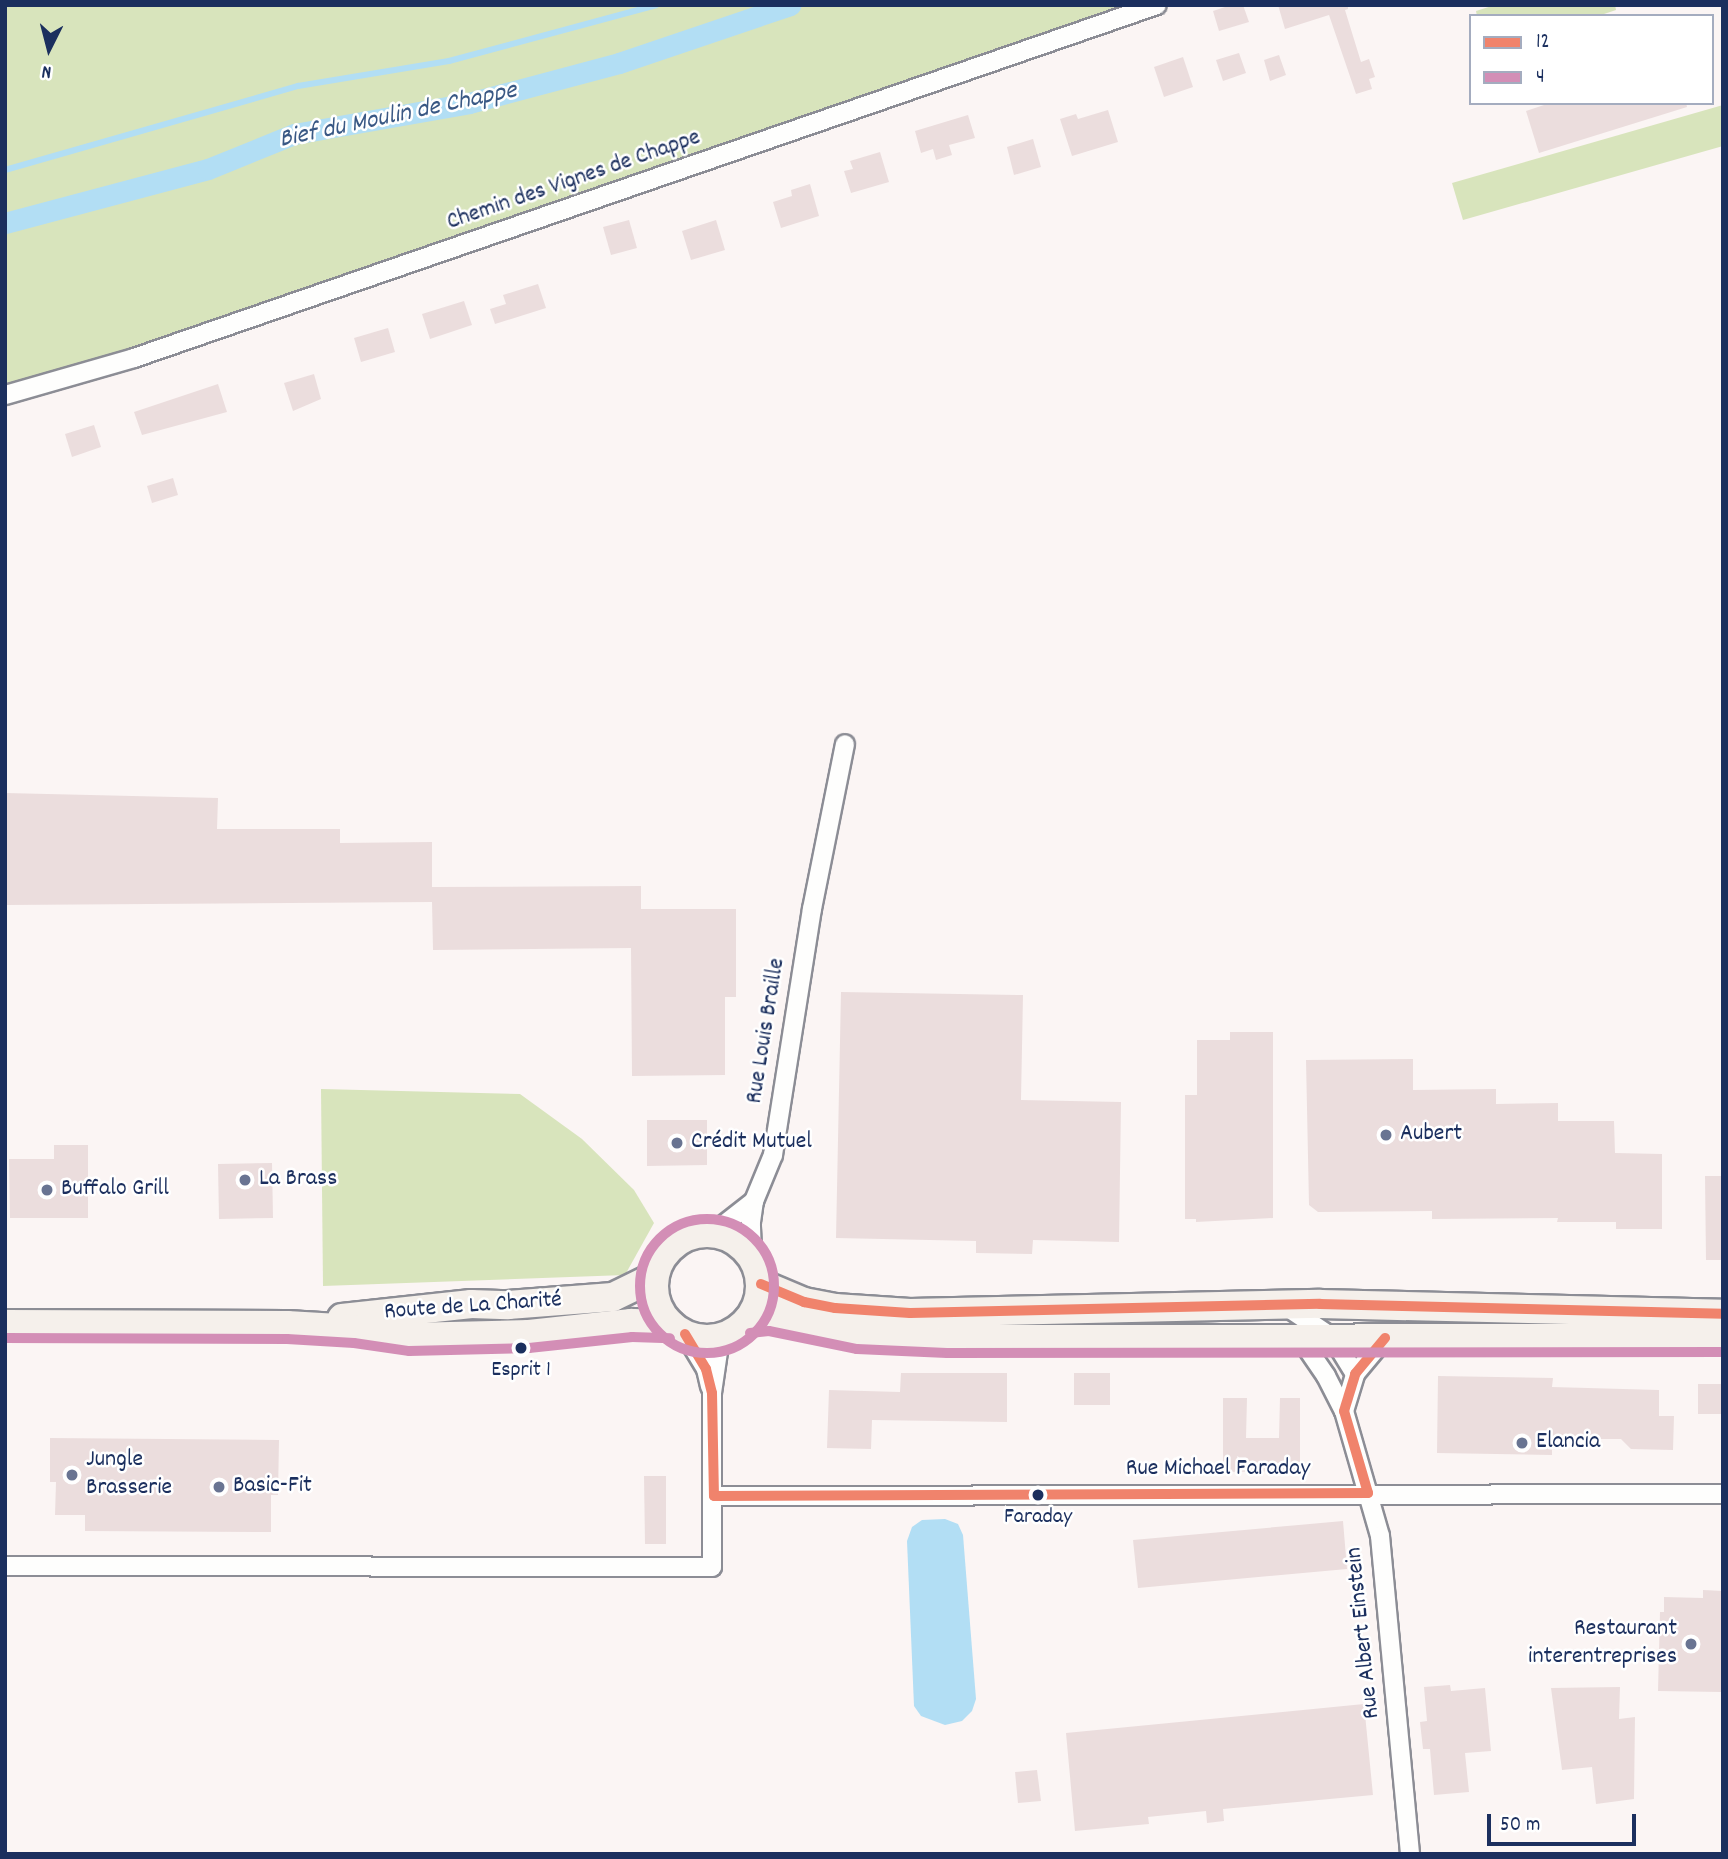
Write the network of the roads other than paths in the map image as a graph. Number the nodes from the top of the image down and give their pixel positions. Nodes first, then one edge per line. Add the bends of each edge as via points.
1 (1157, 5) edge
2 (5, 395) edge
3 (845, 744) dead end
4 (754, 1202) junction
5 (708, 1232) junction
6 (752, 1255) junction
7 (654, 1277) junction
8 (761, 1284) junction
9 (1281, 1304) junction
10 (1623, 1312) junction
11 (1723, 1314) edge
12 (749, 1319) junction
13 (5, 1324) edge
14 (287, 1325) junction
15 (677, 1329) junction
16 (1319, 1335) junction
17 (720, 1338) junction
18 (1385, 1338) junction
19 (1723, 1338) edge
20 (1355, 1374) junction
21 (712, 1393) junction
22 (1344, 1411) junction
23 (1368, 1493) junction
24 (1723, 1494) edge
25 (714, 1496) junction
26 (5, 1566) edge
27 (1410, 1854) edge

1 - 2 street, Chemin des Vignes de Chappe via 134,358
3 - 4 street, Rue Louis Braille via 772,1155
4 - 5 street
4 - 6 street, Rue Louis Braille
5 - 6 main road via 733,1238
5 - 7 main road via 689,1235 673,1245
6 - 8 main road
7 - 14 main road, Route de La Charité via 613,1297 418,1308
7 - 15 main road via 656,1302
8 - 9 main road via 814,1304 910,1312
8 - 12 main road
9 - 10 main road
9 - 16 street, Rue Albert Einstein
10 - 11 main road
10 - 16 main road via 1615,1320 1335,1322
12 - 16 main road via 770,1317 883,1337
12 - 17 main road
13 - 14 main road, Route de La Charité
14 - 15 main road, Route de La Charité via 409,1337 529,1334 631,1323
15 - 17 main road via 702,1339
15 - 21 street via 706,1369
16 - 18 main road
16 - 20 street, Rue Albert Einstein
16 - 22 street, Rue Albert Einstein via 1326,1376
17 - 21 street
18 - 19 main road
18 - 20 street
20 - 22 street
21 - 25 street
22 - 23 street, Rue Albert Einstein
23 - 24 street, Rue Michael Faraday
23 - 25 street, Rue Michael Faraday
23 - 27 street, Rue Albert Einstein via 1380,1536
25 - 26 street via 712,1567

